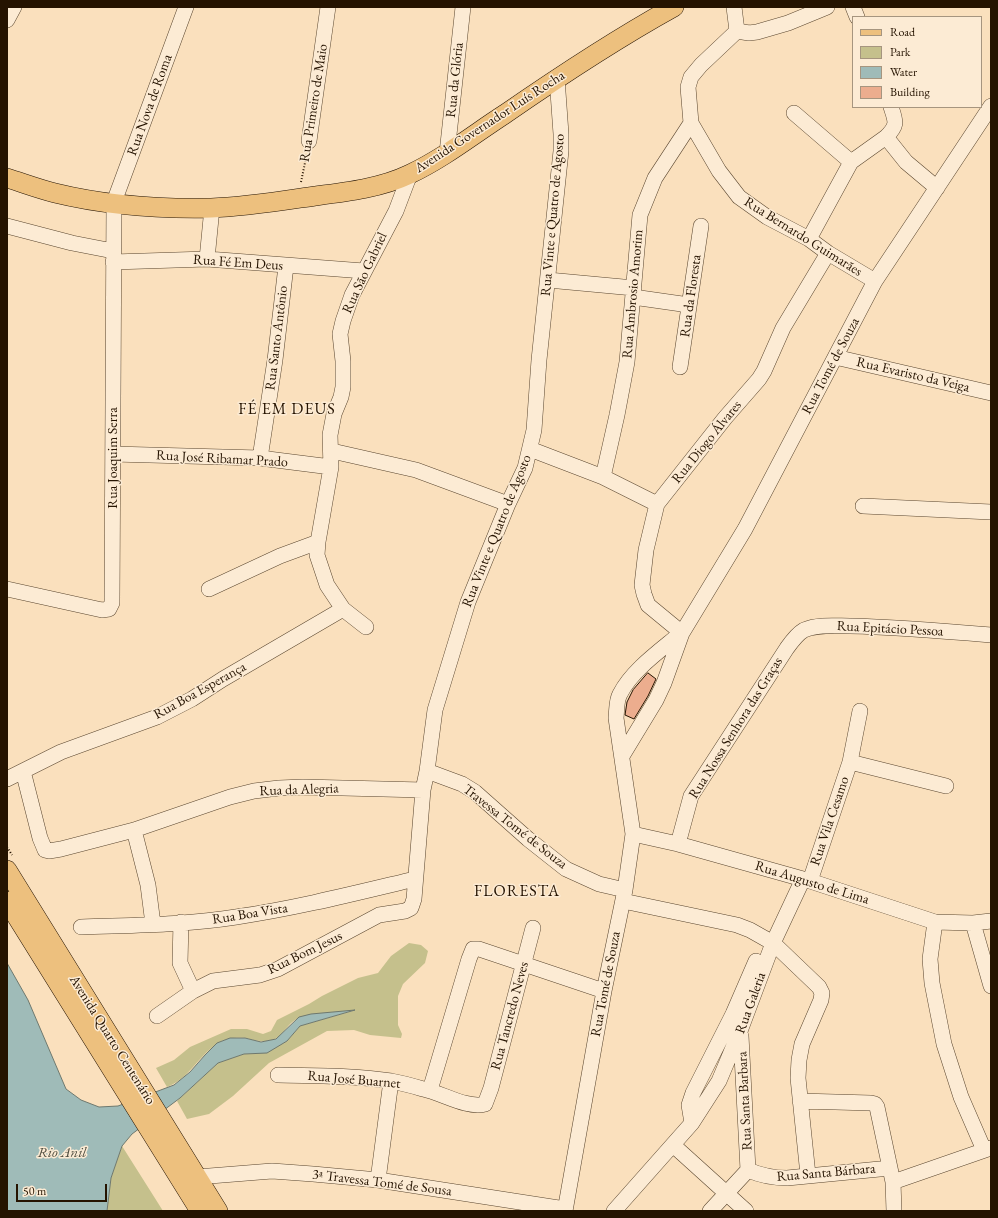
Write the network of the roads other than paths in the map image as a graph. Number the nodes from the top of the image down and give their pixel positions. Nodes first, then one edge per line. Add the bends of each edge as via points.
1 (14, 7) edge
2 (186, 7) edge
3 (328, 7) edge
4 (463, 7) edge
5 (674, 7) edge
6 (734, 7) edge
7 (827, 7) edge
8 (7, 20) edge
9 (737, 31) junction
10 (558, 78) junction
11 (991, 106) edge
12 (891, 108) edge
13 (794, 113) dead end
14 (691, 123) junction
15 (886, 137) junction
16 (309, 141) road end
17 (447, 153) junction
18 (851, 162) junction
19 (410, 174) junction
20 (7, 178) edge
21 (937, 188) junction
22 (114, 202) junction
23 (212, 208) junction
24 (7, 226) edge
25 (701, 226) dead end
26 (809, 239) junction
27 (828, 253) junction
28 (113, 257) junction
29 (207, 259) junction
30 (286, 266) junction
31 (364, 272) junction
32 (548, 280) junction
33 (875, 281) junction
34 (633, 293) junction
35 (689, 305) junction
36 (835, 357) junction
37 (680, 367) dead end
38 (991, 393) edge
39 (530, 449) junction
40 (332, 451) junction
41 (113, 454) junction
42 (260, 458) junction
43 (331, 467) junction
44 (603, 477) junction
45 (508, 504) junction
46 (658, 504) junction
47 (863, 506) dead end
48 (991, 512) edge
49 (318, 542) junction
50 (7, 589) edge
51 (209, 589) dead end
52 (343, 609) junction
53 (366, 627) dead end
54 (682, 633) junction
55 (990, 633) edge
56 (794, 639) joint
57 (860, 711) dead end
58 (622, 756) junction
59 (850, 762) junction
60 (23, 771) junction
61 (427, 771) junction
62 (7, 779) edge
63 (946, 786) dead end
64 (422, 790) junction
65 (134, 830) junction
66 (633, 834) junction
67 (678, 844) junction
68 (7, 870) edge
69 (415, 879) junction
70 (806, 880) junction
71 (624, 895) junction
72 (7, 901) edge
73 (411, 908) joint
74 (991, 921) edge
75 (181, 922) junction
76 (935, 922) junction
77 (973, 923) junction
78 (153, 924) junction
79 (81, 928) dead end
80 (533, 928) dead end
81 (769, 941) junction
82 (524, 964) junction
83 (991, 986) edge
84 (193, 991) junction
85 (604, 991) junction
86 (158, 1016) dead end
87 (740, 1031) junction
88 (123, 1072) junction
89 (278, 1075) dead end
90 (391, 1081) junction
91 (430, 1090) junction
92 (800, 1101) junction
93 (485, 1104) joint
94 (692, 1123) junction
95 (165, 1141) junction
96 (673, 1145) junction
97 (988, 1149) edge
98 (890, 1168) junction
99 (748, 1170) junction
100 (808, 1175) junction
101 (197, 1177) junction
102 (378, 1180) junction
103 (893, 1182) junction
104 (726, 1193) junction
105 (565, 1210) edge
106 (200, 1211) edge
107 (218, 1211) edge
108 (614, 1211) edge
109 (710, 1211) edge
110 (746, 1211) edge
111 (894, 1211) edge

1 - 8 street
2 - 22 street, Rua Nova de Roma
3 - 16 street, Rua Primeiro de Maio
4 - 17 street, Rua da Glória
5 - 10 main road, Avenida Governador Luís Rocha
6 - 9 street
7 - 9 street via 757,32
9 - 14 street, Rua Bernardo Guimarães via 691,77 688,87
10 - 17 main road, Avenida Governador Luís Rocha
10 - 32 street, Rua Vinte e Quatro de Agosto via 561,151
11 - 21 street, Rua Tomé de Souza
12 - 15 street via 894,130
13 - 18 street
14 - 26 street, Rua Bernardo Guimarães via 719,170 739,196 768,217
14 - 34 street, Rua Ambrosio Amorim via 655,178 640,215
15 - 18 street
15 - 21 street via 906,162
17 - 19 main road, Avenida Governador Luís Rocha
18 - 26 street
19 - 23 main road, Avenida Governador Luís Rocha via 363,189
19 - 31 street, Rua São Gabriel via 396,211
20 - 22 main road, Avenida Governador Luís Rocha via 56,193
21 - 33 street, Rua Tomé de Souza
22 - 23 main road, Avenida Governador Luís Rocha
22 - 28 street, Rua Joaquim Serra
23 - 29 street
24 - 28 street, Rua Fé Em Deus
25 - 35 street, Rua da Floresta
26 - 27 street, Rua Bernardo Guimarães
27 - 33 street, Rua Bernardo Guimarães
27 - 46 street, Rua Diogo Álvares via 783,328 764,372
28 - 29 street, Rua Fé Em Deus
28 - 41 street, Rua Joaquim Serra
29 - 30 street, Rua Fé Em Deus
30 - 31 street, Rua Fé Em Deus
30 - 42 street, Rua Santo Antônio
31 - 40 street, Rua São Gabriel via 352,295 340,334 343,386 330,435
32 - 34 street
32 - 39 street, Rua Vinte e Quatro de Agosto
33 - 36 street, Rua Tomé de Souza
34 - 35 street
34 - 44 street, Rua Ambrosio Amorim via 627,362
35 - 37 street, Rua da Floresta
36 - 38 street, Rua Evaristo da Veiga
36 - 54 street, Rua Tomé de Souza via 745,529
39 - 44 street
39 - 45 street, Rua Vinte e Quatro de Agosto via 525,468
40 - 43 street, Rua São Gabriel
40 - 45 street via 416,470
41 - 42 street, Rua José Ribamar Prado
41 - 50 street, Rua Joaquim Serra via 113,600 108,609 102,610
42 - 43 street, Rua José Ribamar Prado
43 - 49 street, Rua São Gabriel
44 - 46 street
45 - 61 street, Rua Vinte e Quatro de Agosto via 468,602 435,710
46 - 54 street, Rua Diogo Álvares via 646,550 642,585 648,604
47 - 48 street
49 - 51 street via 280,556
49 - 52 street, Rua São Gabriel via 317,555 327,585
52 - 53 street, Rua São Gabriel
52 - 60 street, Rua Boa Esperança via 192,699 157,717 61,752
54 - 58 street, Rua Tomé de Souza via 656,700
54 - 58 street, Rua Tomé de Souza via 638,671 620,694 616,718
55 - 56 street, Rua Epitácio Pessoa via 891,626 828,626 805,630
56 - 67 street, Rua Nossa Senhora das Graças via 691,796
57 - 59 street, Rua Vila Cesamo
58 - 66 street, Rua Tomé de Souza
59 - 63 street, Rua Vila Cesamo
59 - 70 street, Rua Vila Cesamo
60 - 62 street, Rua Boa Esperança
60 - 65 street, Rua da Alegria via 40,838 46,850 61,849
61 - 64 street, Rua Vinte e Quatro de Agosto
61 - 71 street, Travessa Tomé de Souza via 462,784 475,792 566,869
64 - 65 street, Rua da Alegria via 279,788 254,791
64 - 69 street, Rua Vinte e Quatro de Agosto
65 - 78 street via 148,885
66 - 67 street, Rua Augusto de Lima
66 - 71 street, Rua Tomé de Souza
67 - 70 street, Rua Augusto de Lima
68 - 88 main road, Avenida Quarto Centenário
69 - 73 street, Rua Vinte e Quatro de Agosto
69 - 75 street, Rua Boa Vista via 292,907 235,917
70 - 76 street, Rua Augusto de Lima
70 - 81 street, Rua Galeria
71 - 81 street, Travessa Tomé de Souza via 737,925
71 - 85 street, Rua Tomé de Souza
72 - 88 main road, Avenida Quarto Centenário
73 - 84 street, Rua Bom Jesus via 379,915 278,969 260,975 213,981
74 - 77 street, Rua Augusto de Lima
75 - 78 street, Rua Boa Vista
75 - 84 street via 180,963
76 - 77 street, Rua Augusto de Lima
76 - 97 street via 930,959 939,1023 962,1097
77 - 83 street
78 - 79 street, Rua Boa Vista
80 - 82 street, Rua Tancredo Neves
81 - 87 street, Rua Galeria
81 - 92 street, Travessa Tomé de Souza via 822,993 802,1044 798,1078
81 - 94 street, Rua Galeria via 693,1093 689,1105
82 - 85 street
82 - 91 street via 476,948 472,950
82 - 93 street, Rua Tancredo Neves
84 - 86 street, Rua Bom Jesus
85 - 105 street, Rua Tomé de Souza
87 - 94 street, Rua Galeria via 719,1081
87 - 99 street, Rua Santa Barbara
88 - 95 main road, Avenida Quarto Centenário
89 - 90 street, Rua José Buarnet
90 - 91 street, Rua José Buarnet
90 - 102 street
91 - 93 street, Rua José Buarnet via 470,1105
92 - 98 street via 875,1104
92 - 100 street
94 - 96 street, Rua Galeria
95 - 101 main road, Avenida Quarto Centenário
95 - 106 main road, Avenida Quarto Centenário
96 - 104 street
96 - 108 street, Rua Galeria
97 - 103 street, Rua Santa Bárbara
98 - 100 street, Rua Santa Bárbara
98 - 103 street, Rua Santa Bárbara
99 - 100 street, Rua Santa Bárbara via 774,1178
99 - 104 street
101 - 102 street, 3ª Travessa Tomé de Sousa via 272,1172
101 - 107 main road, Avenida Quarto Centenário
102 - 105 street, 3ª Travessa Tomé de Sousa
103 - 111 street, Rua Santa Bárbara
104 - 109 street
104 - 110 street

